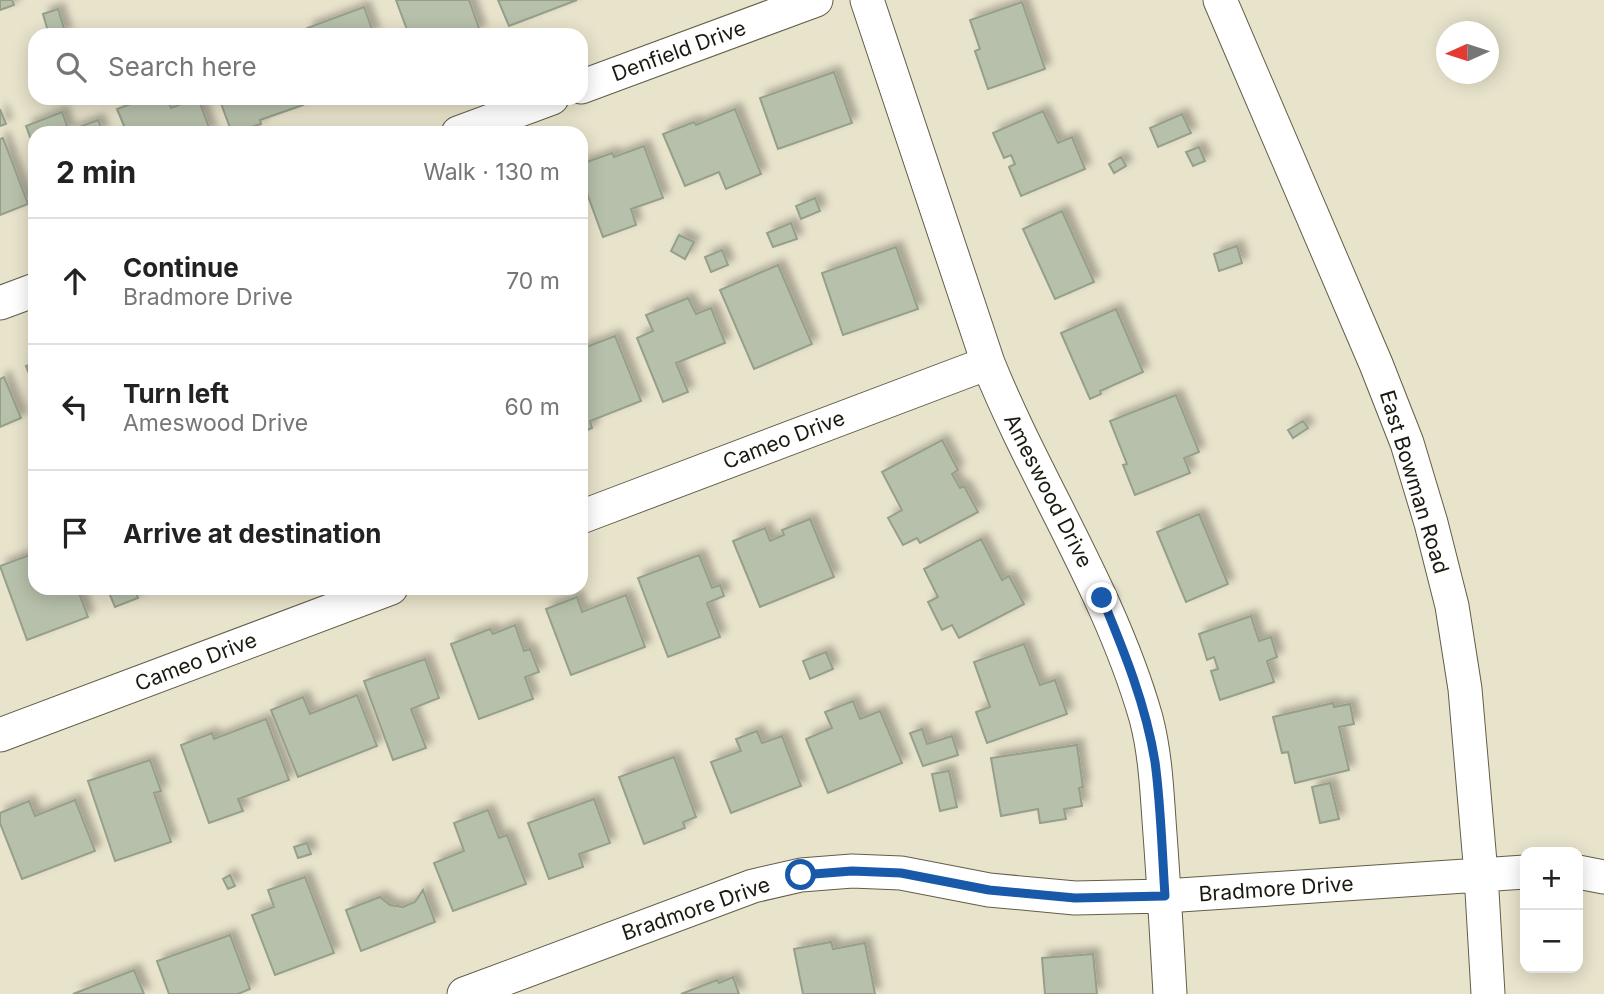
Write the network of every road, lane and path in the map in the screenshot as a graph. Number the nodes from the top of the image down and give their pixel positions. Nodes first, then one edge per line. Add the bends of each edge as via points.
1 (816, 0) edge
2 (867, 0) edge
3 (1220, 0) edge
4 (588, 84) edge
5 (533, 105) edge
6 (477, 126) edge
7 (28, 293) edge
8 (0, 303) edge
9 (988, 363) junction
10 (588, 514) edge
11 (372, 595) edge
12 (0, 735) edge
13 (1520, 872) edge
14 (1583, 873) edge
15 (1481, 874) junction
16 (1604, 877) edge
17 (1165, 896) junction
18 (464, 994) edge
19 (1170, 994) edge
20 (1488, 994) edge

1 - 4 street, Denfield Drive
2 - 9 street, Ameswood Drive
3 - 15 street, East Bowman Road via 1376,364 1431,523 1452,606 1465,689
5 - 6 street
7 - 8 street
9 - 10 street, Cameo Drive
9 - 17 street, Ameswood Drive via 1006,410 1125,652 1155,763
11 - 12 street, Cameo Drive
13 - 15 street, Bradmore Drive
14 - 16 street
15 - 17 street, Bradmore Drive
15 - 20 street, East Bowman Road
17 - 18 street, Bradmore Drive via 1075,898 989,890 901,873 801,875 753,886
17 - 19 street, Ameswood Drive

